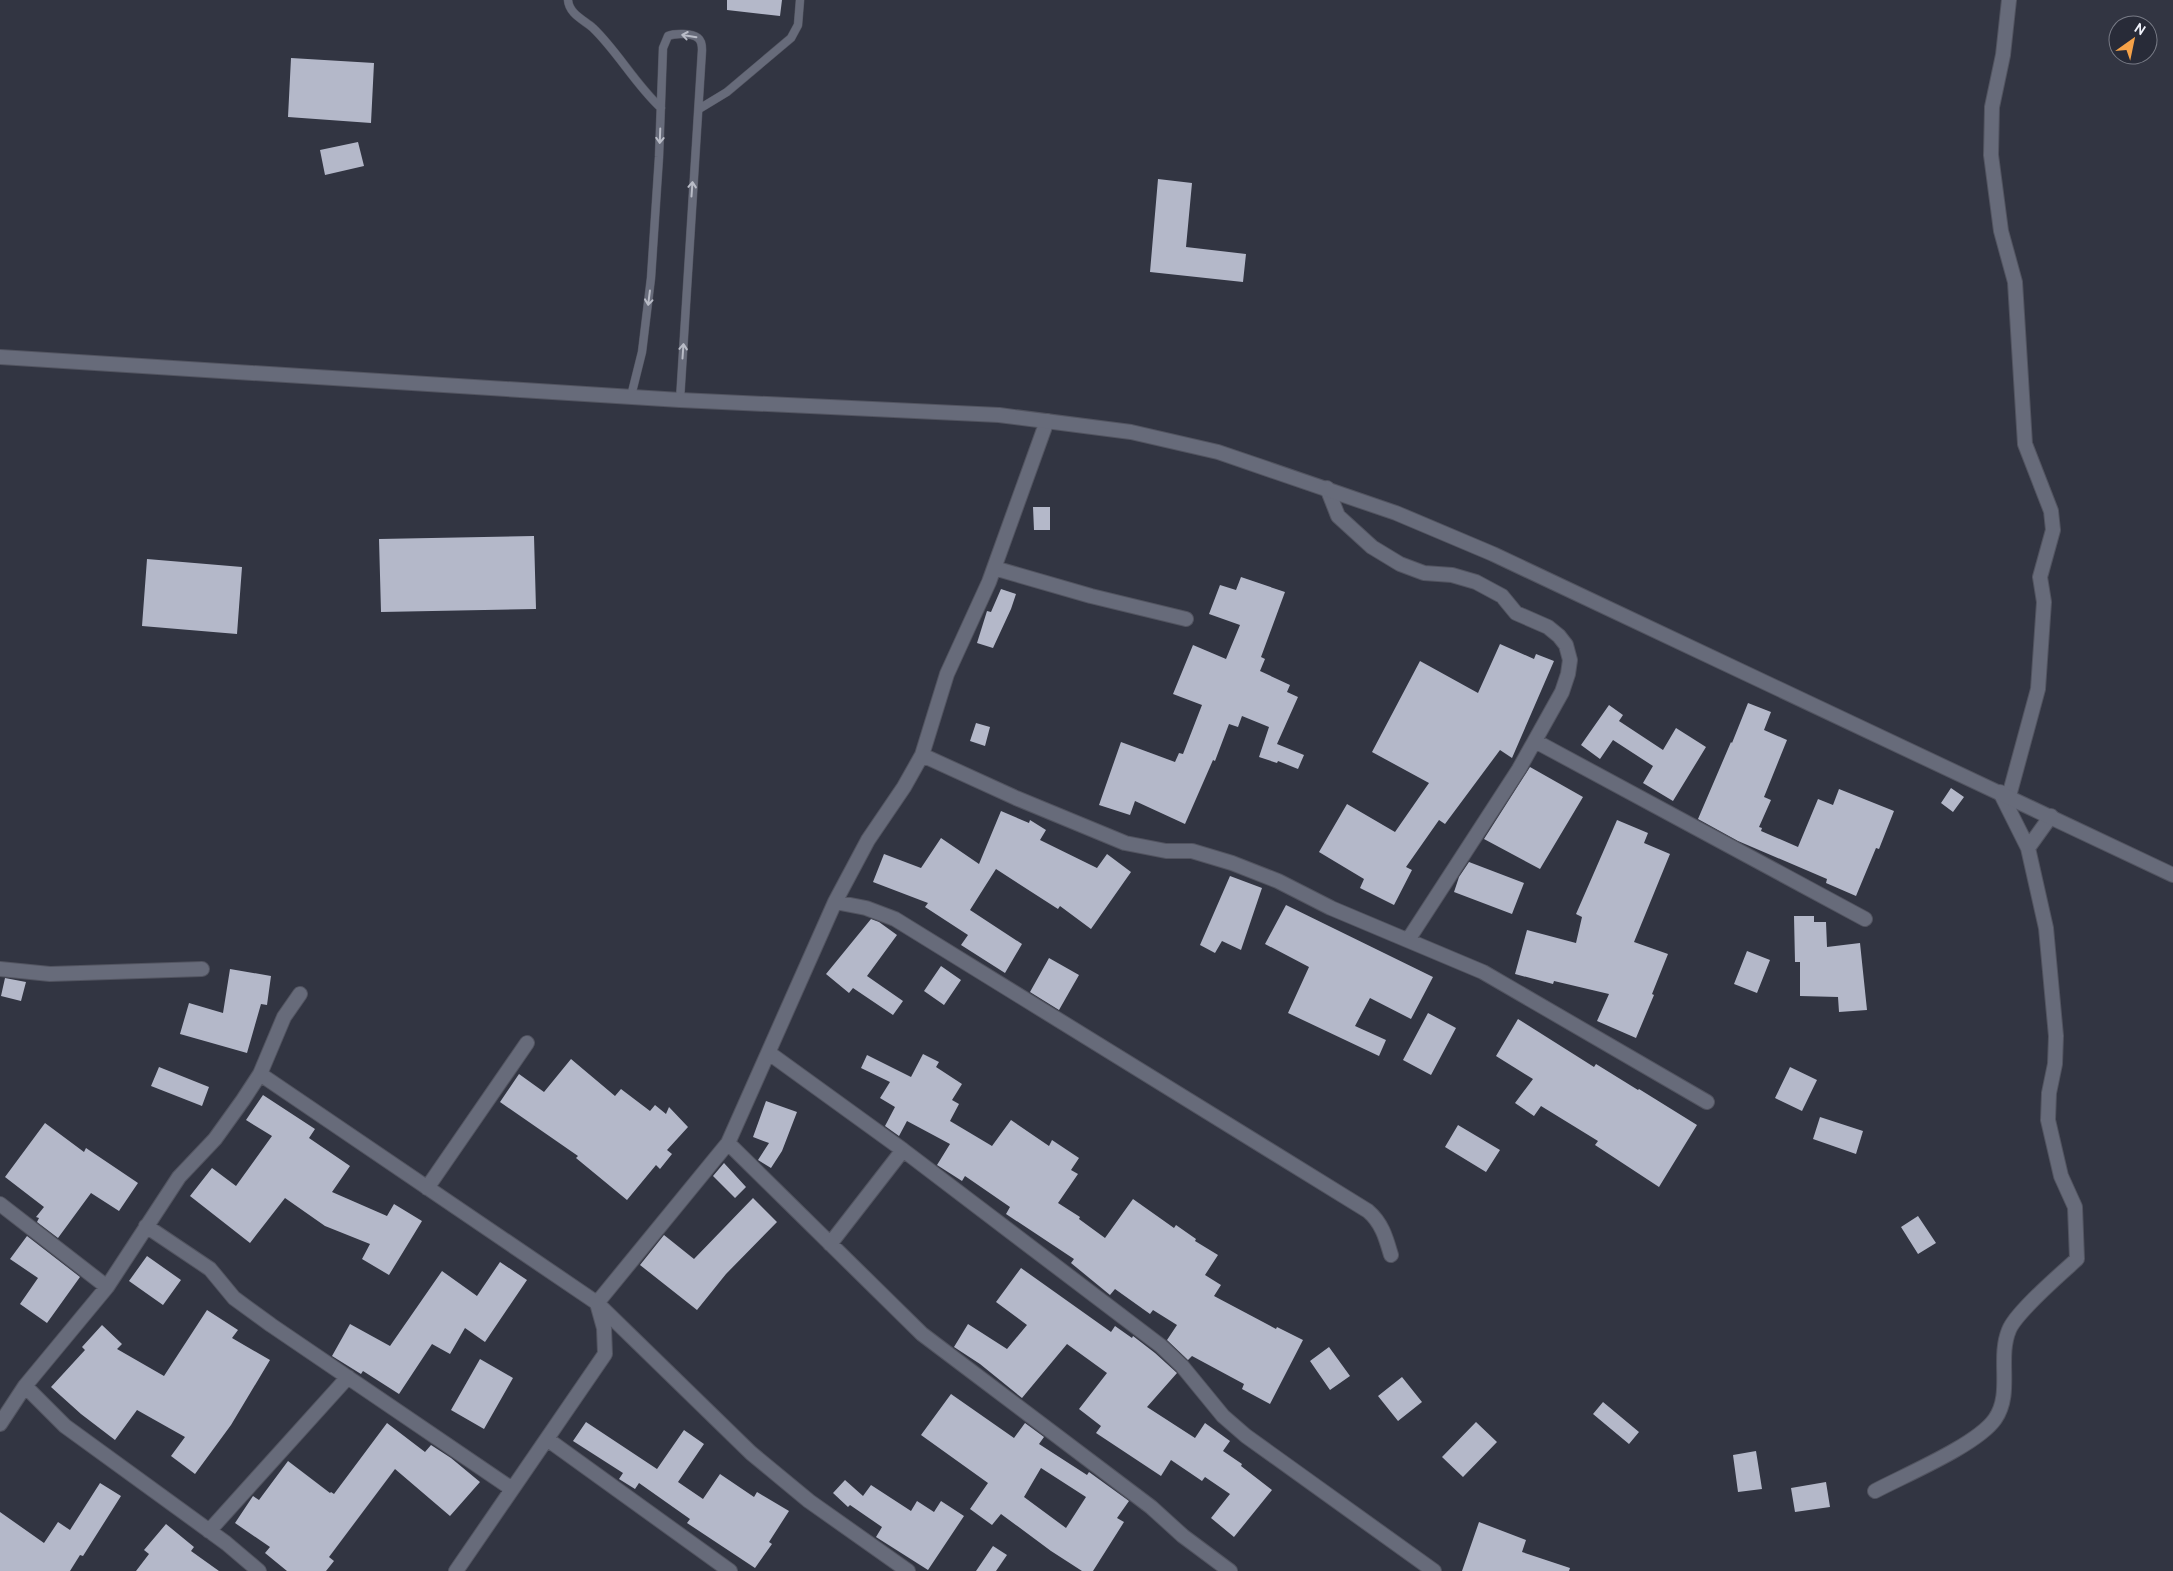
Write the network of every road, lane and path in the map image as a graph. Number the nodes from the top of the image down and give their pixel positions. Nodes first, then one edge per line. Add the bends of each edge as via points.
1 (568, 0) edge
2 (800, 0) edge
3 (2010, 0) edge
4 (661, 108) junction
5 (699, 109) junction
6 (0, 357) edge
7 (631, 396) junction
8 (680, 400) junction
9 (1047, 422) junction
10 (1327, 488) junction
11 (994, 568) junction
12 (1186, 620) dead end
13 (1535, 741) junction
14 (922, 755) junction
15 (2004, 794) junction
16 (2051, 816) junction
17 (2028, 848) junction
18 (2173, 875) edge
19 (835, 902) junction
20 (1865, 919) dead end
21 (1408, 940) junction
22 (0, 969) edge
23 (202, 969) dead end
24 (300, 994) dead end
25 (526, 1043) dead end
26 (769, 1054) junction
27 (260, 1074) junction
28 (1707, 1102) dead end
29 (728, 1143) junction
30 (903, 1150) junction
31 (427, 1188) junction
32 (0, 1204) edge
33 (146, 1226) junction
34 (830, 1244) junction
35 (1391, 1256) dead end
36 (107, 1287) junction
37 (597, 1303) junction
38 (348, 1377) junction
39 (24, 1386) junction
40 (0, 1424) edge
41 (547, 1439) junction
42 (512, 1489) junction
43 (1875, 1491) dead end
44 (209, 1531) junction
45 (259, 1571) edge
46 (456, 1571) edge
47 (730, 1571) edge
48 (908, 1571) edge
49 (1230, 1571) edge
50 (1434, 1571) edge

1 - 4 lane via 577,17 592,28 625,65 645,94
2 - 5 lane via 798,26 791,38 727,92
3 - 15 street via 1992,107 1991,155 2000,231 2015,282 2025,444 2051,511 2053,530 2040,578 2044,602 2038,689
5 -> 4 lane via 702,42 697,37 677,34 668,36 663,48
4 -> 7 lane via 651,278 642,352
8 -> 5 lane
6 - 7 street
7 - 8 street
8 - 9 street via 924,410
9 - 10 street via 1131,432 1218,452
9 - 11 street
10 - 13 street via 1338,516 1372,548 1424,573 1452,575 1476,582 1502,596 1516,613 1548,627 1559,636 1566,645 1570,660 1568,674 1562,692
10 - 15 street via 1493,554
11 - 12 street
11 - 14 street via 947,674
13 - 20 street
13 - 21 street
14 - 19 street via 868,840
14 - 21 street via 1125,843 1166,851 1192,851 1232,863
15 - 16 street
15 - 17 street
16 - 17 street
16 - 18 street
17 - 43 street via 2046,928 2056,1036 2048,1120 2061,1176 2075,1207 2077,1259 2009,1329 2002,1361 2004,1398 1995,1419 1979,1437
19 - 26 street
19 - 35 street via 866,908 895,919 1368,1211 1377,1219
21 - 28 street via 1483,972
22 - 23 street via 50,974
24 - 27 street via 284,1017
25 - 31 street
26 - 29 street
26 - 30 street
27 - 31 street
27 - 33 street via 215,1139 180,1176
29 - 34 street
29 - 37 street
30 - 34 street
30 - 50 street via 1161,1346 1182,1366 1222,1416 1246,1436
31 - 37 street
32 - 36 street
33 - 36 street
33 - 38 street via 210,1269 234,1298
34 - 49 street via 922,1334
36 - 39 street
37 - 41 street via 604,1328 605,1354
37 - 48 street via 750,1453 808,1500
38 - 42 street
38 - 44 street
39 - 40 street
39 - 44 street via 65,1426
41 - 42 street
41 - 47 street
42 - 46 street
44 - 45 street

